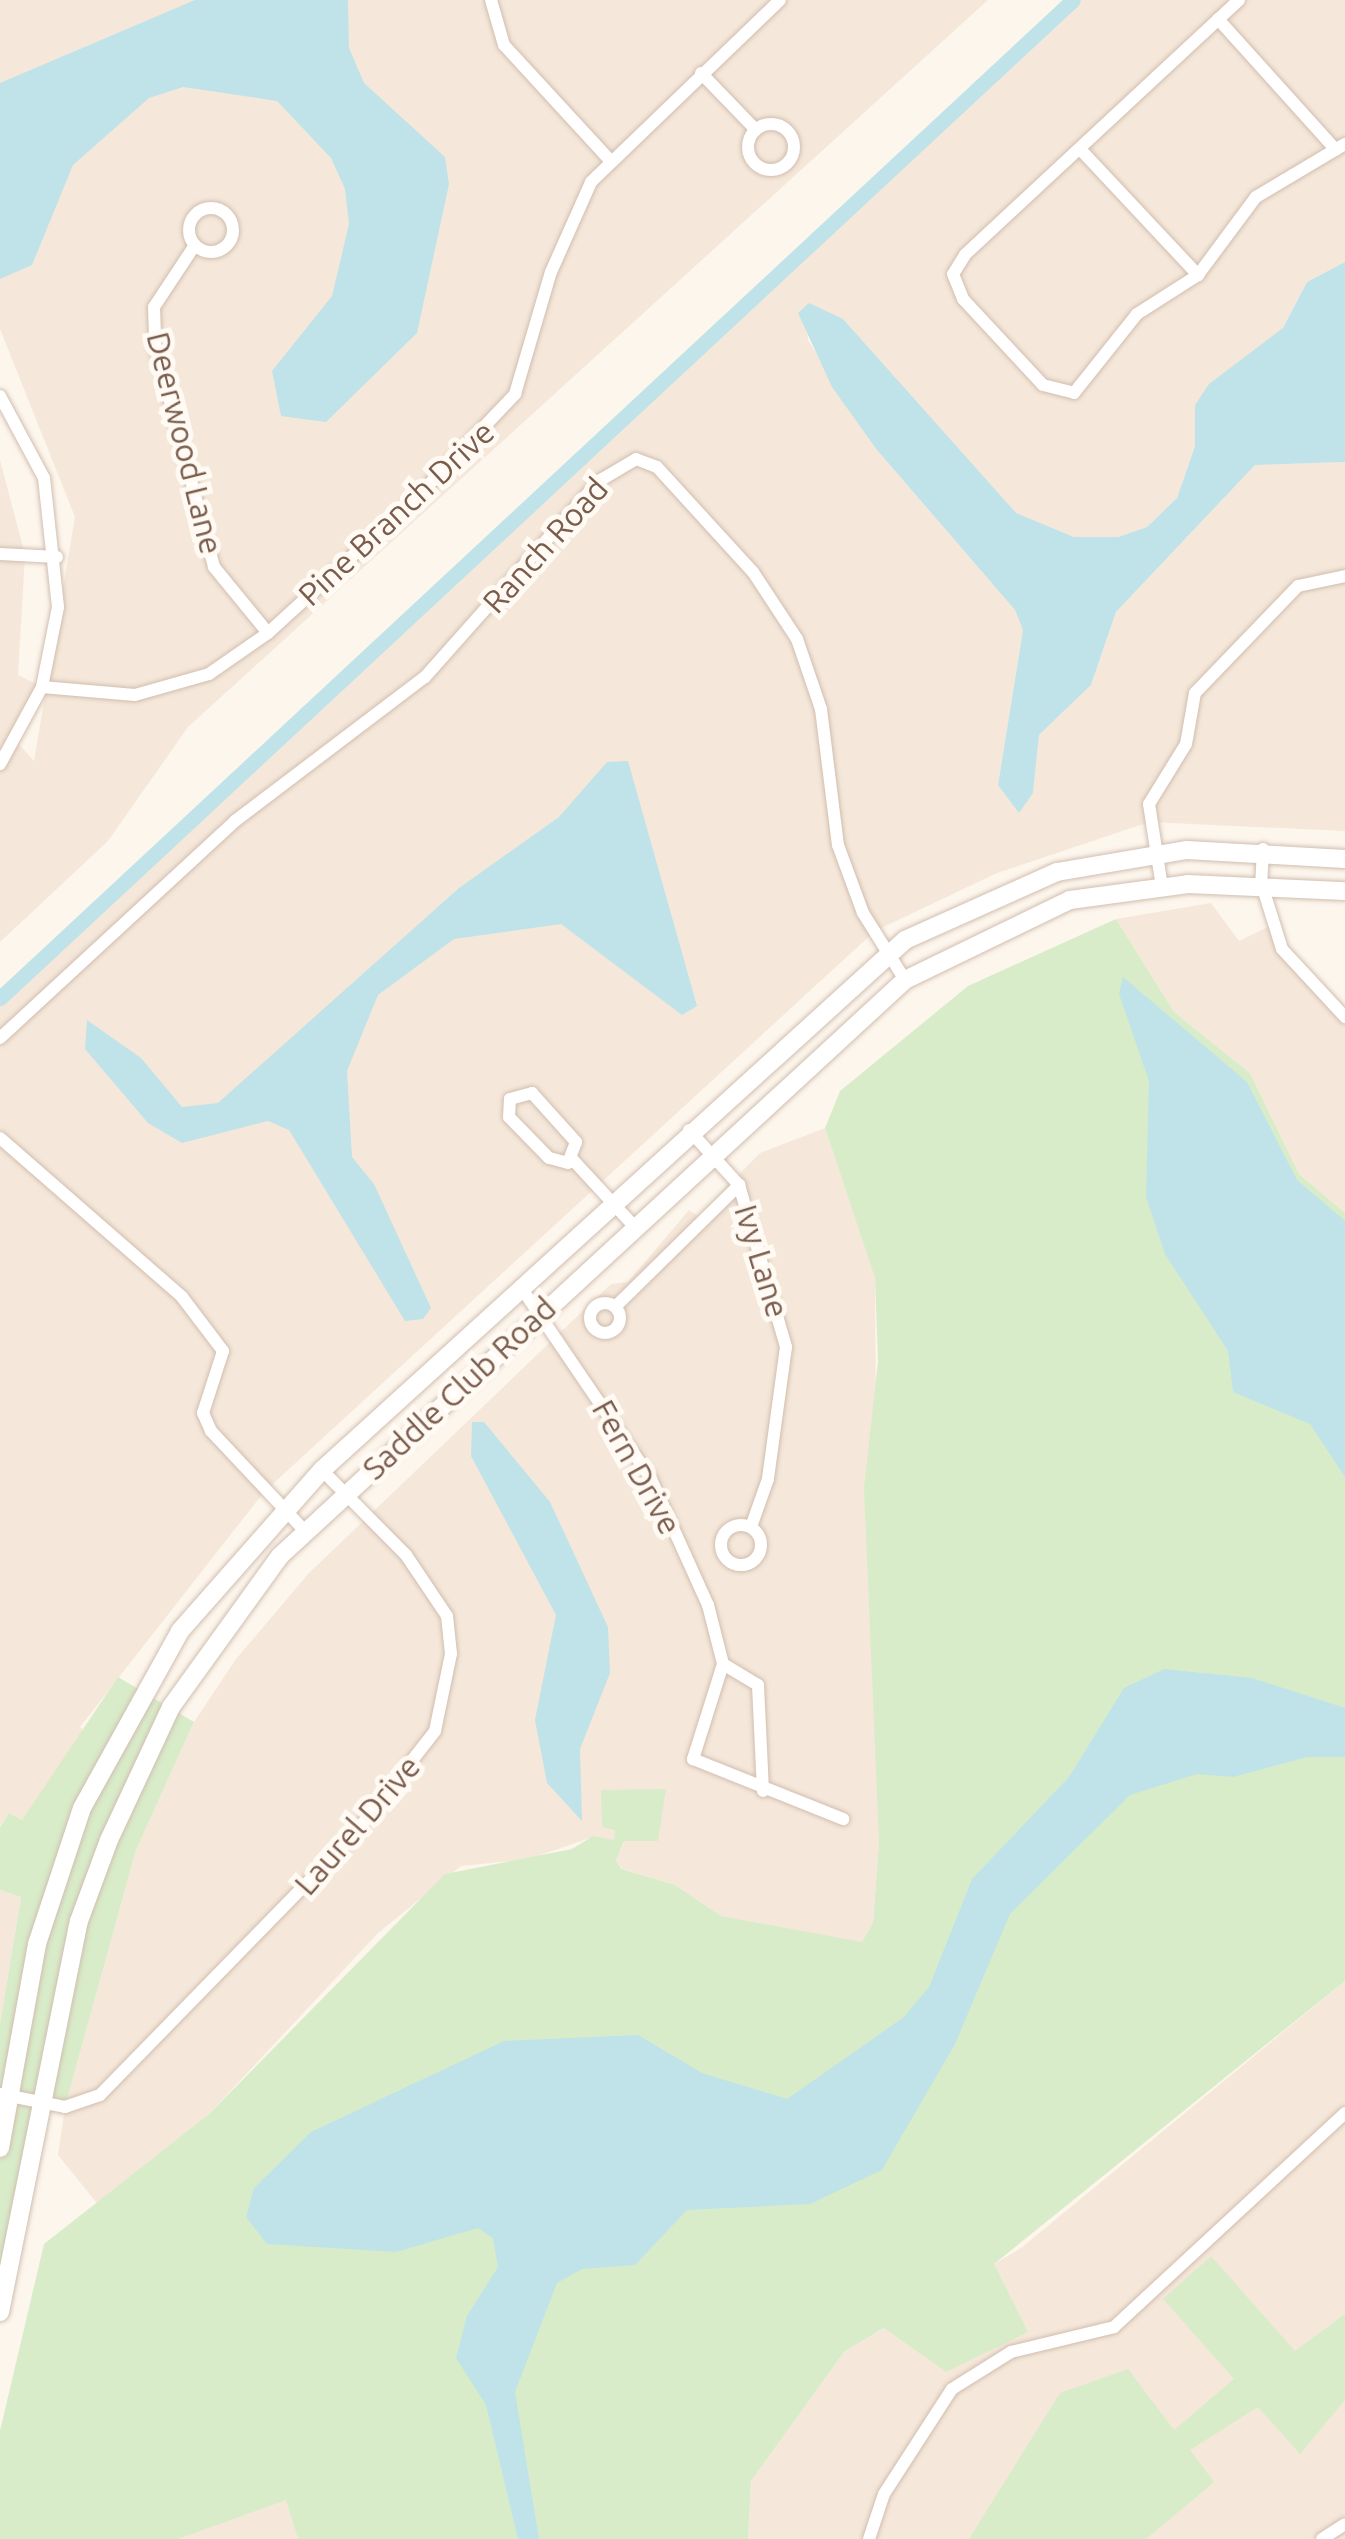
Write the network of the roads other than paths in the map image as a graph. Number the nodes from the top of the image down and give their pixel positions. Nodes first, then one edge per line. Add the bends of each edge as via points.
1 (490, 0) edge
2 (780, 0) edge
3 (1239, 0) edge
4 (1218, 19) junction
5 (702, 73) junction
6 (756, 130) dead end
7 (1341, 147) edge
8 (1080, 149) junction
9 (609, 158) junction
10 (195, 245) dead end
11 (1198, 275) junction
12 (0, 396) edge
13 (0, 554) edge
14 (57, 557) junction
15 (1345, 576) edge
16 (268, 633) junction
17 (42, 687) junction
18 (0, 764) edge
19 (1263, 848) junction
20 (1154, 856) junction
21 (1345, 859) edge
22 (1261, 882) junction
23 (1162, 888) junction
24 (1345, 891) edge
25 (889, 952) junction
26 (905, 980) junction
27 (1345, 1017) edge
28 (0, 1038) edge
29 (689, 1130) junction
30 (0, 1138) edge
31 (711, 1152) junction
32 (573, 1160) junction
33 (739, 1185) junction
34 (612, 1201) junction
35 (634, 1226) junction
36 (520, 1286) junction
37 (616, 1306) dead end
38 (543, 1311) junction
39 (322, 1470) junction
40 (344, 1494) junction
41 (282, 1510) junction
42 (751, 1527) dead end
43 (305, 1531) junction
44 (723, 1664) junction
45 (763, 1791) junction
46 (843, 1818) dead end
47 (5, 2094) edge
48 (41, 2102) junction
49 (1345, 2113) edge
50 (0, 2148) edge
51 (0, 2312) edge
52 (1345, 2524) edge
53 (868, 2539) edge
54 (1322, 2539) edge

1 - 9 street via 504,45
2 - 5 street, Pine Branch Drive
3 - 4 street
4 - 7 street
4 - 8 street
5 - 6 street
5 - 9 street, Pine Branch Drive
7 - 11 street via 1256,198
8 - 11 street
8 - 11 street via 953,274 963,299 1043,386 1074,393 1137,314
9 - 16 street, Pine Branch Drive via 568,225 515,394
10 - 16 street, Deerwood Lane via 154,307 154,345 214,567
12 - 14 street via 44,478
13 - 14 street
14 - 17 street via 58,607
15 - 20 street via 1298,586 1207,673 1186,744 1151,794
16 - 17 street, Pine Branch Drive via 209,674 170,687 100,697
17 - 18 street
19 - 20 street, Saddle Club Road
19 - 21 street, Saddle Club Road
19 - 22 street
20 - 23 street
20 - 25 street, Saddle Club Road via 996,893
22 - 23 street, Saddle Club Road
22 - 24 street, Saddle Club Road
22 - 27 street via 1282,948
23 - 26 street, Saddle Club Road via 1070,900
25 - 26 street, Ranch Road
25 - 28 street, Ranch Road via 838,845 821,709 797,639 753,572 657,467 636,459 600,481 424,678 235,822
25 - 29 street, Saddle Club Road
26 - 31 street, Saddle Club Road
29 - 31 street, Ivy Lane
29 - 34 street, Saddle Club Road
30 - 41 street via 51,1192 171,1284 214,1339 224,1365 203,1413
31 - 33 street, Ivy Lane
31 - 35 street, Saddle Club Road
32 - 32 street via 573,1137 535,1096 515,1094 512,1121 548,1158
32 - 34 street
33 - 37 street
33 - 42 street, Ivy Lane via 786,1347 768,1479
34 - 35 street
34 - 36 street, Saddle Club Road
35 - 38 street, Saddle Club Road
36 - 38 street, Fern Drive
36 - 39 street, Saddle Club Road
38 - 40 street, Saddle Club Road
38 - 44 street, Fern Drive via 651,1479 708,1605
39 - 40 street, Laurel Drive
39 - 41 street, Saddle Club Road
40 - 43 street, Saddle Club Road
40 - 48 street, Laurel Drive via 431,1583 446,1616 451,1654 435,1731 363,1825 114,2082 85,2102
41 - 43 street
41 - 47 street, Saddle Club Road via 180,1631 82,1808 37,1944
43 - 48 street, Saddle Club Road via 247,1594 150,1746 80,1920
44 - 45 street via 758,1685
44 - 45 street via 694,1759
45 - 46 street
47 - 48 street, Laurel Drive
47 - 50 street, Saddle Club Road
48 - 51 street, Saddle Club Road
49 - 53 street via 1114,2326 1011,2352 952,2388 884,2494
52 - 54 street

